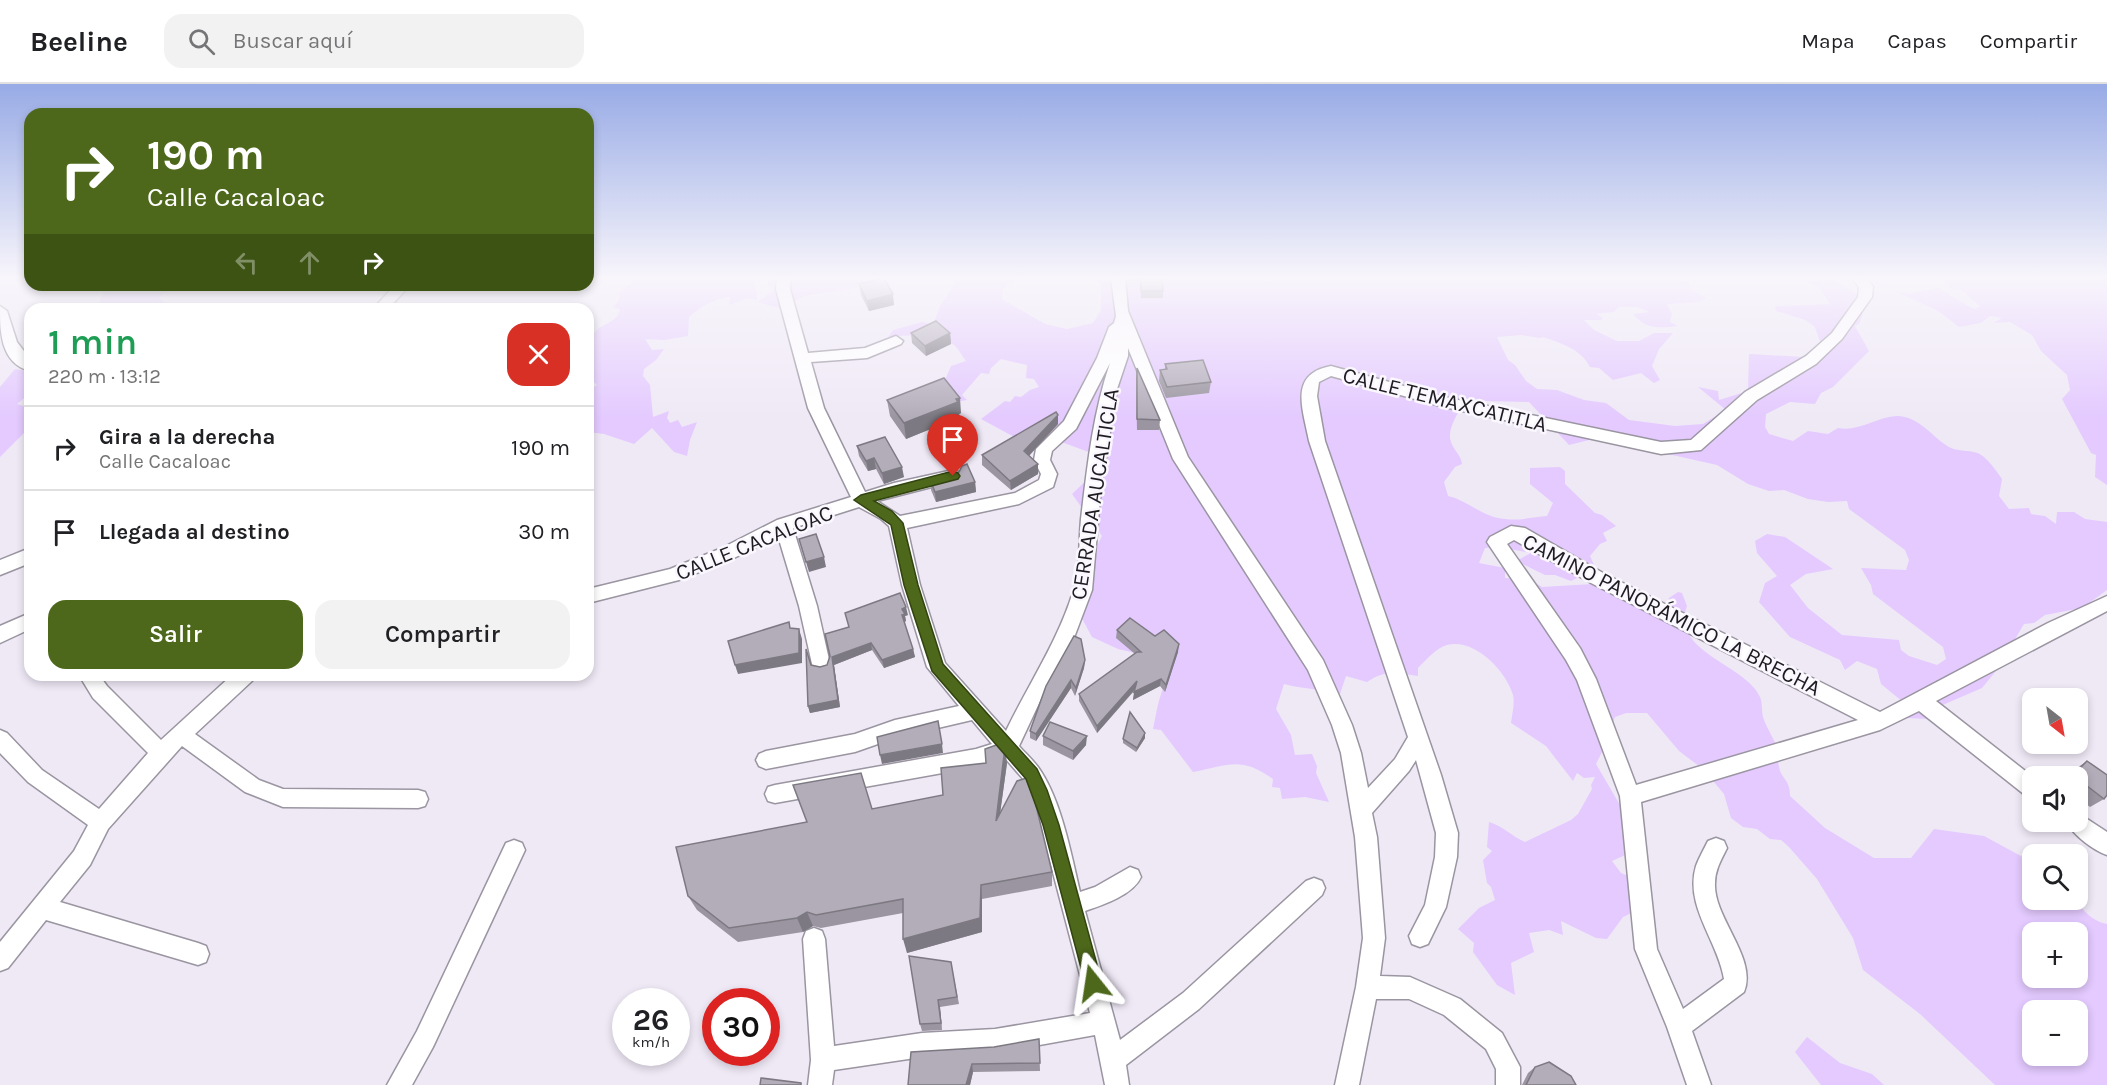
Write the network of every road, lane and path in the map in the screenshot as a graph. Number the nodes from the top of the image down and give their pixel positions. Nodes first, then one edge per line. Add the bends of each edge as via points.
1 (4, 325) edge
2 (793, 325) edge
3 (1117, 325) edge
4 (1121, 325) edge
5 (1127, 325) edge
6 (1845, 325) edge
7 (896, 341) dead end
8 (802, 358) junction
9 (24, 362) edge
10 (953, 476) edge
11 (861, 500) junction
12 (897, 523) junction
13 (783, 525) junction
14 (24, 558) edge
15 (0, 568) edge
16 (594, 595) edge
17 (2107, 603) edge
18 (24, 623) edge
19 (0, 635) edge
20 (821, 664) edge
21 (93, 681) edge
22 (238, 681) edge
23 (1921, 701) junction
24 (976, 711) junction
25 (1880, 722) junction
26 (180, 734) junction
27 (0, 739) edge
28 (1418, 739) junction
29 (1008, 747) junction
30 (160, 753) junction
31 (766, 760) dead end
32 (2022, 780) edge
33 (775, 794) dead end
34 (1630, 796) junction
35 (418, 799) dead end
36 (1363, 808) junction
37 (101, 822) junction
38 (2088, 830) edge
39 (2107, 845) edge
40 (1716, 848) dead end
41 (514, 850) dead end
42 (1130, 877) dead end
43 (1314, 888) dead end
44 (1073, 906) junction
45 (43, 908) junction
46 (1420, 936) dead end
47 (814, 939) dead end
48 (198, 954) dead end
49 (0, 960) edge
50 (1367, 987) junction
51 (1104, 1022) junction
52 (1679, 1027) junction
53 (823, 1060) junction
54 (1113, 1060) junction
55 (399, 1085) edge
56 (820, 1085) edge
57 (1117, 1085) edge
58 (1347, 1085) edge
59 (1508, 1085) edge
60 (1699, 1085) edge

1 - 9 street via 9,344
2 - 8 street
3 - 12 street via 1105,358 1070,425 1044,450 1047,483 1018,498
4 - 29 street, CERRADA AUCALTICLA via 1120,356 1108,389 1093,487 1083,590 1063,643
5 - 36 street via 1181,459 1316,666 1342,725
6 - 28 street, CALLE TEMAXCATITLA via 1811,360 1751,396 1695,446 1661,448 1444,402 1331,371 1312,380 1309,396 1317,441
7 - 8 street via 867,353
8 - 11 street via 816,408
10 - 11 street, CALLE CACALOAC
11 - 12 street
11 - 13 street, CALLE CACALOAC
12 - 24 street via 911,585 937,667
13 - 16 street, CALLE CACALOAC via 673,575
13 - 20 street
14 - 15 street
17 - 23 street
18 - 19 street
21 - 30 street
22 - 26 street
23 - 25 street
23 - 32 street
24 - 29 street
24 - 31 street via 895,729 855,743
25 - 34 street
25 - 34 street, CAMINO PANORÁMICO LA BRECHA via 1597,578 1519,533 1507,534 1497,544 1573,654
26 - 30 street
26 - 35 street via 252,786 282,798
27 - 37 street via 35,776
28 - 36 street via 1402,765
28 - 46 street, CALLE TEMAXCATITLA via 1447,833 1435,907
29 - 33 street via 976,758
29 - 44 street via 1039,790
30 - 37 street
34 - 52 street, CAMINO PANORÁMICO LA BRECHA via 1646,949
36 - 50 street via 1374,938
37 - 45 street via 82,858
38 - 39 street
40 - 52 street via 1706,863 1706,908 1736,968 1736,984
41 - 55 street
42 - 44 street
43 - 54 street via 1191,1001
44 - 51 street
45 - 48 street
45 - 49 street
47 - 53 street
50 - 58 street
50 - 59 street via 1410,988 1452,1006 1494,1041 1508,1067
51 - 53 street via 995,1041 922,1045
51 - 54 street
52 - 60 street, CAMINO PANORÁMICO LA BRECHA
53 - 56 street
54 - 57 street

